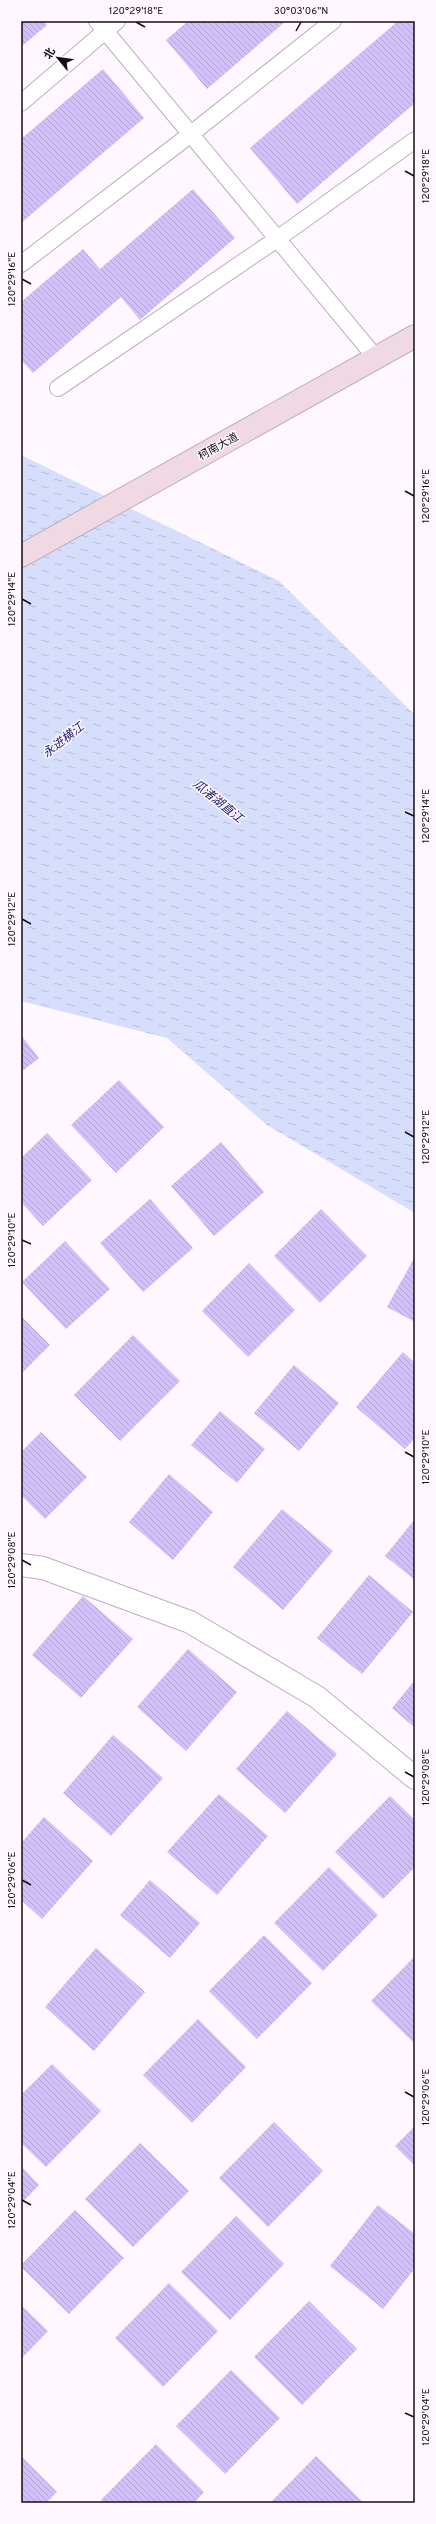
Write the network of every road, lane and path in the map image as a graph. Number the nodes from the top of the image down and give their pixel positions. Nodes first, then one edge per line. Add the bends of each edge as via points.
1 (333, 21) edge
2 (106, 24) edge
3 (21, 103) edge
4 (191, 134) junction
5 (415, 140) edge
6 (277, 239) junction
7 (21, 264) edge
8 (415, 336) edge
9 (376, 358) junction
10 (58, 388) dead end
11 (21, 556) edge
12 (21, 1565) edge
13 (415, 1778) edge

1 - 4 lane
2 - 3 lane
2 - 4 lane
4 - 6 lane
4 - 7 lane
5 - 6 lane
6 - 9 lane
6 - 10 lane
8 - 9 main road, 柯南大道
9 - 11 main road, 柯南大道
12 - 13 street via 43,1568 190,1622 317,1697

